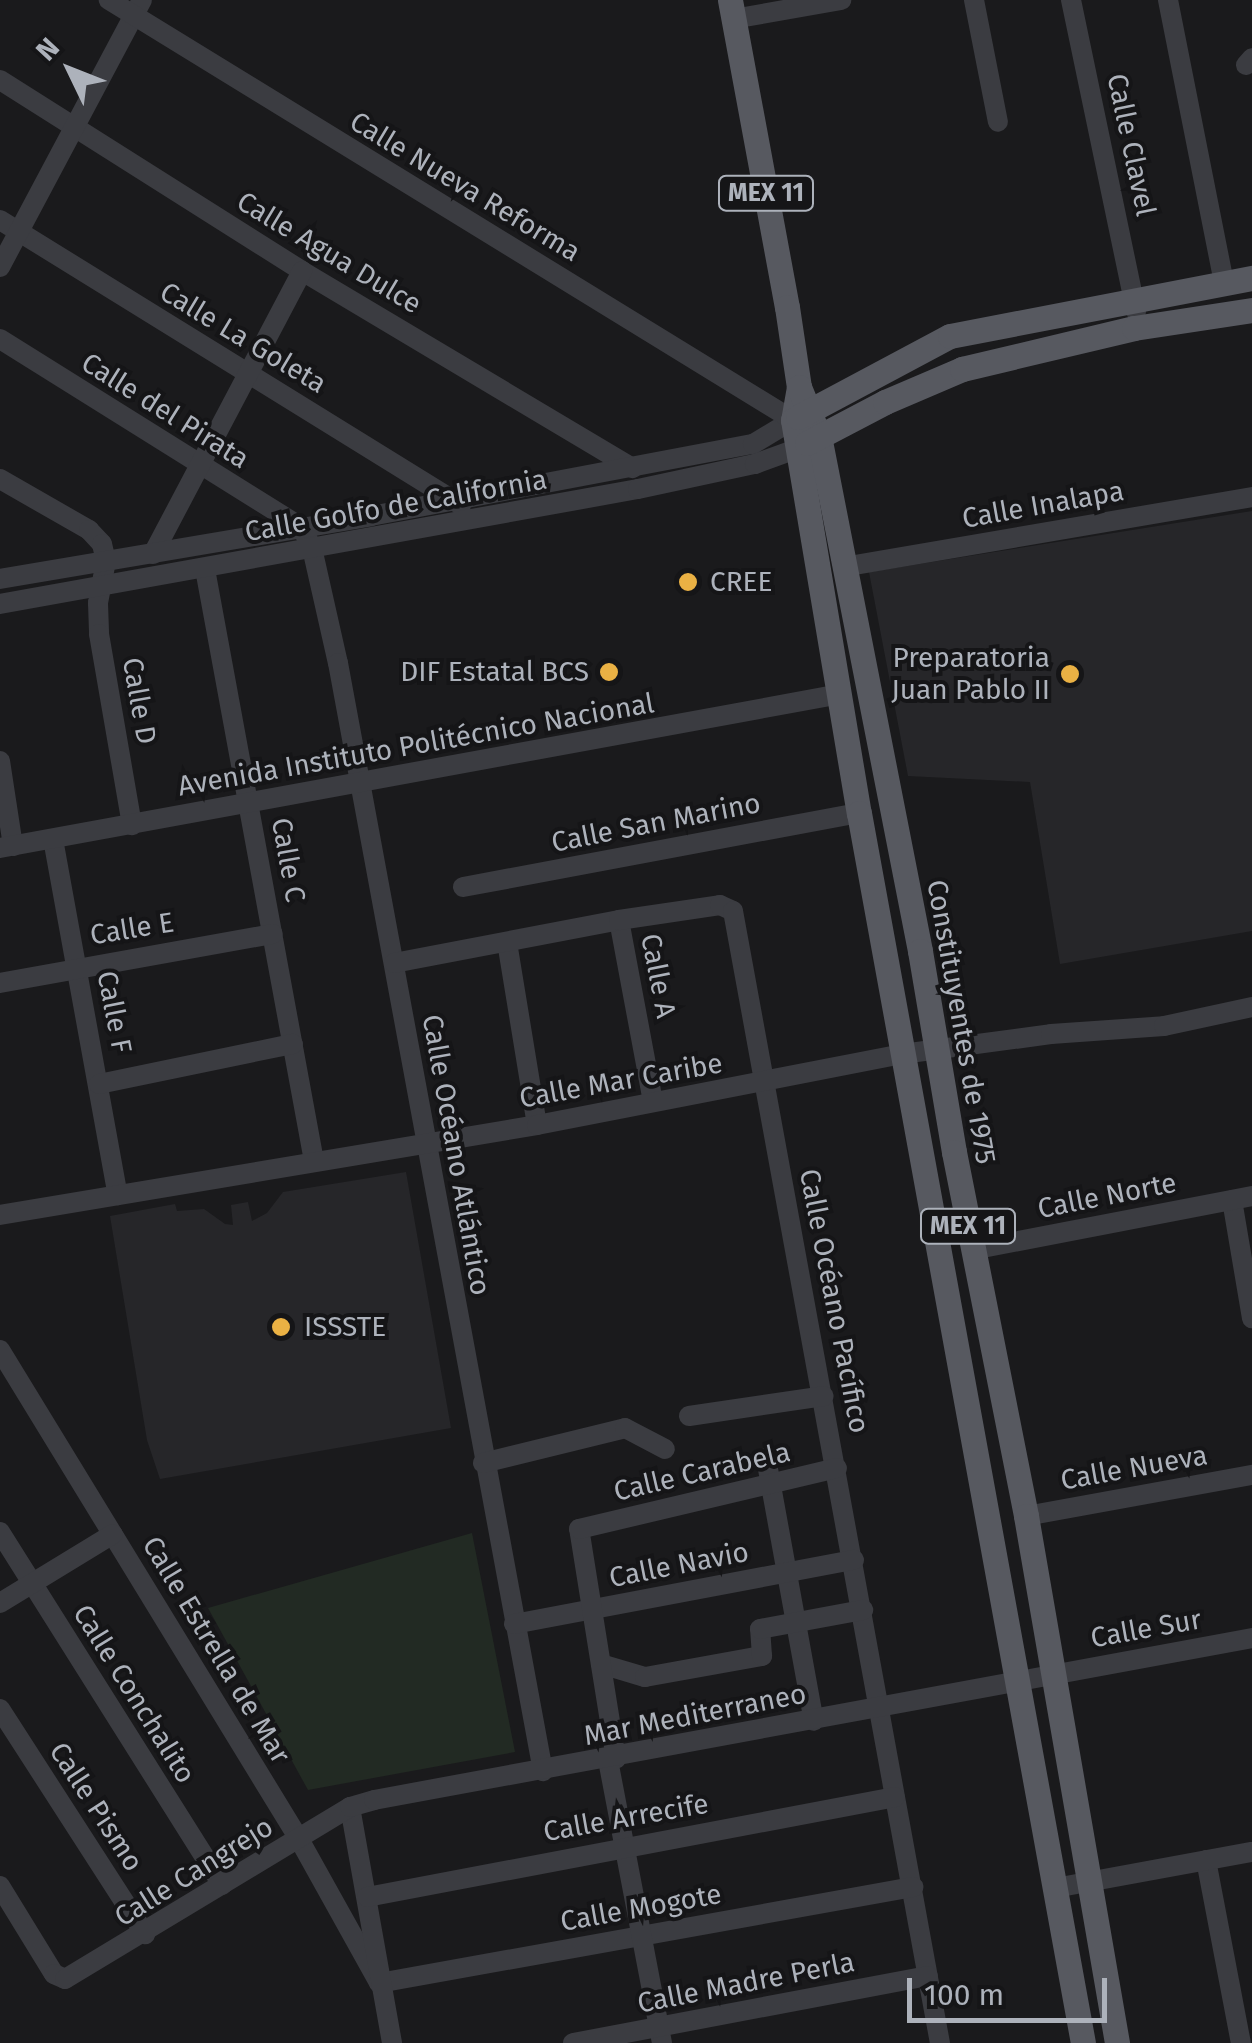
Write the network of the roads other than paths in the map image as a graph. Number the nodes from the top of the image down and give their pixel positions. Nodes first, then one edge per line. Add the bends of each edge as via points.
1 (108, 0) edge
2 (841, 0) edge
3 (974, 0) edge
4 (1071, 0) edge
5 (1168, 0) edge
6 (138, 8) edge
7 (732, 10) edge
8 (0, 80) edge
9 (998, 122) dead end
10 (76, 128) junction
11 (0, 220) edge
12 (20, 232) junction
13 (0, 267) edge
14 (302, 271) junction
15 (1252, 278) edge
16 (1224, 283) junction
17 (1138, 302) junction
18 (1252, 310) edge
19 (1134, 328) junction
20 (0, 339) edge
21 (249, 376) junction
22 (801, 406) junction
23 (809, 442) junction
24 (200, 467) junction
25 (633, 467) junction
26 (0, 479) edge
27 (638, 489) junction
28 (1252, 497) edge
29 (459, 500) junction
30 (470, 520) junction
31 (301, 527) junction
32 (312, 548) junction
33 (152, 554) junction
34 (106, 562) junction
35 (844, 567) junction
36 (205, 569) junction
37 (0, 579) edge
38 (102, 586) junction
39 (0, 604) edge
40 (841, 694) junction
41 (0, 761) edge
42 (361, 782) junction
43 (250, 803) junction
44 (860, 813) junction
45 (132, 825) junction
46 (53, 839) junction
47 (6, 847) edge
48 (463, 887) dead end
49 (619, 920) junction
50 (273, 934) junction
51 (507, 942) junction
52 (394, 963) junction
53 (77, 966) junction
54 (0, 983) edge
55 (1252, 1007) edge
56 (293, 1044) junction
57 (936, 1051) junction
58 (902, 1054) junction
59 (765, 1083) junction
60 (99, 1084) junction
61 (653, 1101) junction
62 (537, 1125) junction
63 (424, 1142) junction
64 (314, 1161) junction
65 (118, 1194) junction
66 (1242, 1198) edge
67 (0, 1215) edge
68 (972, 1250) junction
69 (1252, 1318) edge
70 (0, 1350) edge
71 (824, 1396) junction
72 (689, 1416) dead end
73 (665, 1449) dead end
74 (766, 1458) dead end
75 (483, 1463) junction
76 (837, 1468) junction
77 (1252, 1475) edge
78 (772, 1483) junction
79 (1026, 1516) junction
80 (0, 1532) edge
81 (112, 1534) junction
82 (854, 1560) junction
83 (789, 1572) junction
84 (32, 1583) junction
85 (0, 1603) edge
86 (593, 1609) junction
87 (862, 1610) junction
88 (798, 1622) junction
89 (514, 1624) junction
90 (1252, 1638) edge
91 (602, 1664) junction
92 (1050, 1674) junction
93 (1017, 1680) junction
94 (881, 1708) junction
95 (0, 1709) edge
96 (814, 1721) junction
97 (612, 1760) junction
98 (543, 1771) junction
99 (895, 1797) junction
100 (350, 1808) junction
101 (299, 1839) junction
102 (625, 1846) junction
103 (1252, 1852) edge
104 (1206, 1860) junction
105 (1087, 1882) junction
106 (222, 1885) junction
107 (0, 1886) edge
108 (913, 1887) junction
109 (1054, 1888) junction
110 (367, 1897) junction
111 (146, 1934) junction
112 (641, 1935) junction
113 (928, 1976) junction
114 (379, 1983) junction
115 (660, 2035) edge
116 (392, 2043) edge
117 (574, 2043) edge
118 (940, 2043) edge
119 (1083, 2043) edge
120 (1117, 2043) edge
121 (1241, 2043) edge

1 - 6 street, Calle Nueva Reforma
2 - 7 street
3 - 9 street
4 - 17 street, Calle Clavel
5 - 16 street
6 - 10 street
6 - 22 street, Calle Nueva Reforma
7 - 22 main road, MEX 11
8 - 10 street, Calle Agua Dulce
10 - 12 street
10 - 14 street, Calle Agua Dulce
11 - 12 street, Calle La Goleta
12 - 13 street
12 - 21 street, Calle La Goleta
14 - 21 street
14 - 25 street, Calle Agua Dulce
15 - 16 main road
16 - 17 main road
17 - 19 street
17 - 22 main road via 950,336
18 - 19 main road
19 - 23 main road via 962,368
20 - 24 street, Calle del Pirata
21 - 24 street
21 - 29 street, Calle La Goleta
22 - 23 main road, MEX 11
22 - 25 street, Calle Golfo de California via 753,444
23 - 27 street, Calle Golfo de California via 754,464
23 - 35 main road, Constituyentes de 1975 / MEX 11
23 - 40 main road, MEX 11
24 - 31 street, Calle del Pirata
24 - 33 street
25 - 27 street
25 - 29 street, Calle Golfo de California
26 - 34 street via 89,530
27 - 30 street, Calle Golfo de California
28 - 35 street, Calle Inalapa
29 - 30 street
29 - 31 street, Calle Golfo de California
30 - 32 street, Calle Golfo de California
31 - 32 street, Calle Océano Atlántico
31 - 33 street, Calle Golfo de California
32 - 36 street, Calle Golfo de California
32 - 42 street, Calle Océano Atlántico
33 - 34 street, Calle Golfo de California
34 - 37 street, Calle Golfo de California
34 - 38 street, Calle D
35 - 57 main road, Constituyentes de 1975 / MEX 11
36 - 38 street, Calle Golfo de California
36 - 43 street, Calle C
38 - 39 street, Calle Golfo de California
38 - 45 street, Calle D via 100,634
40 - 42 street, Avenida Instituto Politécnico Nacional
40 - 44 main road, MEX 11
41 - 47 street
42 - 43 street, Avenida Instituto Politécnico Nacional
42 - 52 street, Calle Océano Atlántico
43 - 45 street, Avenida Instituto Politécnico Nacional
43 - 50 street, Calle C
44 - 48 street, Calle San Marino
44 - 58 main road, MEX 11
45 - 46 street, Avenida Instituto Politécnico Nacional
46 - 47 street, Avenida Instituto Politécnico Nacional
46 - 53 street, Calle F
49 - 51 street, Calle Océano Pacífico
49 - 59 street, Calle Océano Pacífico via 720,905 733,911
49 - 61 street, Calle A
50 - 53 street, Calle E
50 - 56 street, Calle C
51 - 52 street, Calle Océano Pacífico
51 - 62 street
52 - 63 street, Calle Océano Atlántico
53 - 54 street, Calle E
53 - 60 street, Calle F
55 - 57 street, Calle Mar Caribe via 1164,1026
56 - 60 street
56 - 64 street, Calle C
57 - 58 street, Calle Mar Caribe
57 - 68 main road, Constituyentes de 1975 / MEX 11
58 - 59 street, Calle Mar Caribe
58 - 93 main road, MEX 11
59 - 61 street, Calle Mar Caribe
59 - 71 street, Calle Océano Pacífico
60 - 65 street, Calle F
61 - 62 street, Calle Mar Caribe
62 - 63 street, Calle Mar Caribe
63 - 64 street, Calle Mar Caribe
63 - 75 street, Calle Océano Atlántico
64 - 65 street, Calle Mar Caribe
65 - 67 street, Calle Mar Caribe
66 - 68 street, Calle Norte
66 - 69 street
68 - 79 main road, Constituyentes de 1975 / MEX 11
70 - 81 street, Calle Estrella de Mar
71 - 72 street
71 - 76 street, Calle Océano Pacífico
73 - 75 street via 625,1428
74 - 78 street
75 - 89 street, Calle Océano Atlántico
76 - 78 street, Calle Carabela
76 - 82 street, Calle Océano Pacífico
77 - 79 street, Calle Nueva
78 - 83 street
78 - 86 street, Calle Carabela via 579,1530
79 - 92 main road, Constituyentes de 1975 / MEX 11
80 - 84 street, Calle Conchalito
81 - 84 street
81 - 101 street, Calle Estrella de Mar
82 - 83 street, Calle Navio
82 - 87 street, Calle Océano Pacífico
83 - 86 street, Calle Navio
83 - 88 street
84 - 85 street
84 - 106 street, Calle Conchalito
86 - 89 street, Calle Navio
86 - 91 street
87 - 88 street
87 - 94 street, Calle Océano Pacífico
88 - 91 street via 760,1630 762,1656 646,1677
88 - 96 street
89 - 98 street, Calle Océano Atlántico
90 - 92 street, Calle Sur
91 - 97 street
92 - 93 street, Mar Mediterraneo
92 - 105 main road, Constituyentes de 1975 / MEX 11
93 - 94 street, Mar Mediterraneo
93 - 109 main road, MEX 11
94 - 96 street, Mar Mediterraneo
94 - 99 street, Calle Océano Pacífico
95 - 111 street, Calle Pismo
96 - 97 street, Mar Mediterraneo
97 - 98 street, Mar Mediterraneo
97 - 102 street
98 - 100 street, Mar Mediterraneo
99 - 102 street, Calle Arrecife
99 - 108 street, Calle Océano Pacífico
100 - 101 street, Calle Cangrejo
100 - 110 street
101 - 106 street, Calle Cangrejo
101 - 114 street, Calle Estrella de Mar
102 - 110 street, Calle Arrecife
102 - 112 street
103 - 104 street
104 - 105 street
104 - 121 street
105 - 109 street
105 - 120 main road, Constituyentes de 1975 / MEX 11
106 - 111 street, Calle Cangrejo
107 - 111 street, Calle Cangrejo via 54,1974 65,1979
108 - 112 street, Calle Mogote
108 - 113 street, Calle Océano Pacífico
109 - 119 main road, MEX 11
110 - 114 street
112 - 114 street, Calle Mogote
112 - 115 street
113 - 115 street, Calle Madre Perla
113 - 118 street, Calle Océano Pacífico
114 - 116 street
115 - 117 street, Calle Madre Perla

